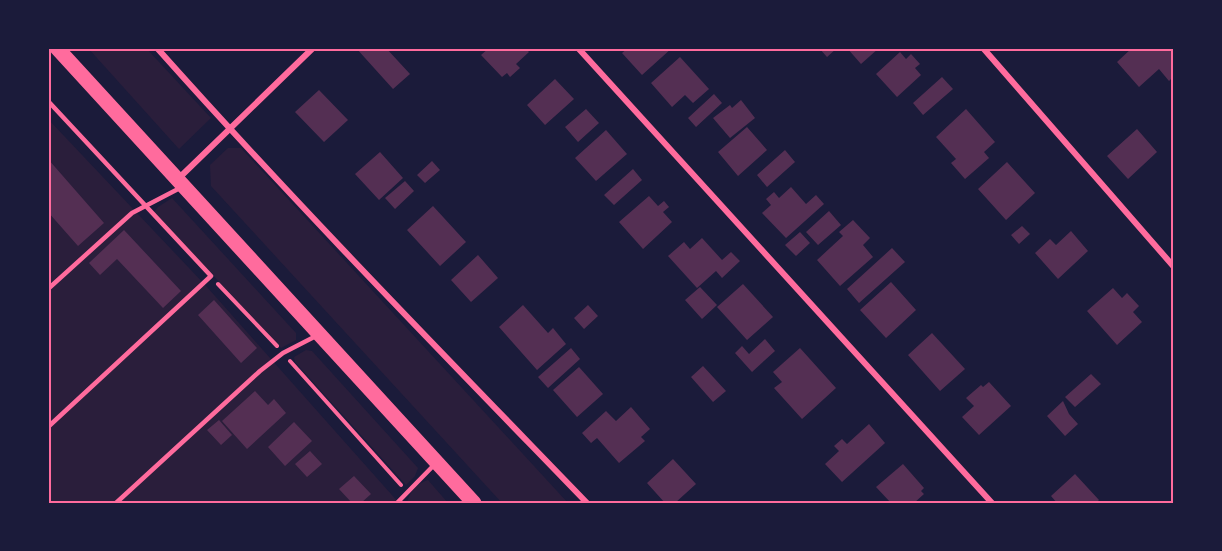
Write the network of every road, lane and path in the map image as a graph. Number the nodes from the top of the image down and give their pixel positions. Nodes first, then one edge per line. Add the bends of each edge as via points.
1 (57, 48) edge
2 (158, 48) edge
3 (313, 48) edge
4 (578, 48) edge
5 (983, 48) edge
6 (48, 102) edge
7 (230, 129) junction
8 (180, 183) junction
9 (145, 205) junction
10 (1174, 267) edge
11 (211, 276) junction
12 (48, 290) edge
13 (320, 335) junction
14 (283, 353) junction
15 (48, 427) edge
16 (437, 462) junction
17 (407, 491) junction
18 (116, 503) edge
19 (397, 503) edge
20 (474, 503) edge
21 (587, 503) edge
22 (992, 503) edge

1 - 8 main road
2 - 7 street
3 - 7 street
4 - 22 street
5 - 10 street
6 - 9 lane
7 - 8 street
7 - 21 street
8 - 9 lane
8 - 13 main road
9 - 11 lane
9 - 12 lane via 110,231
11 - 14 path
11 - 15 lane
13 - 14 lane
13 - 16 main road
14 - 17 path
14 - 18 lane
16 - 17 lane
16 - 20 main road
17 - 19 lane

